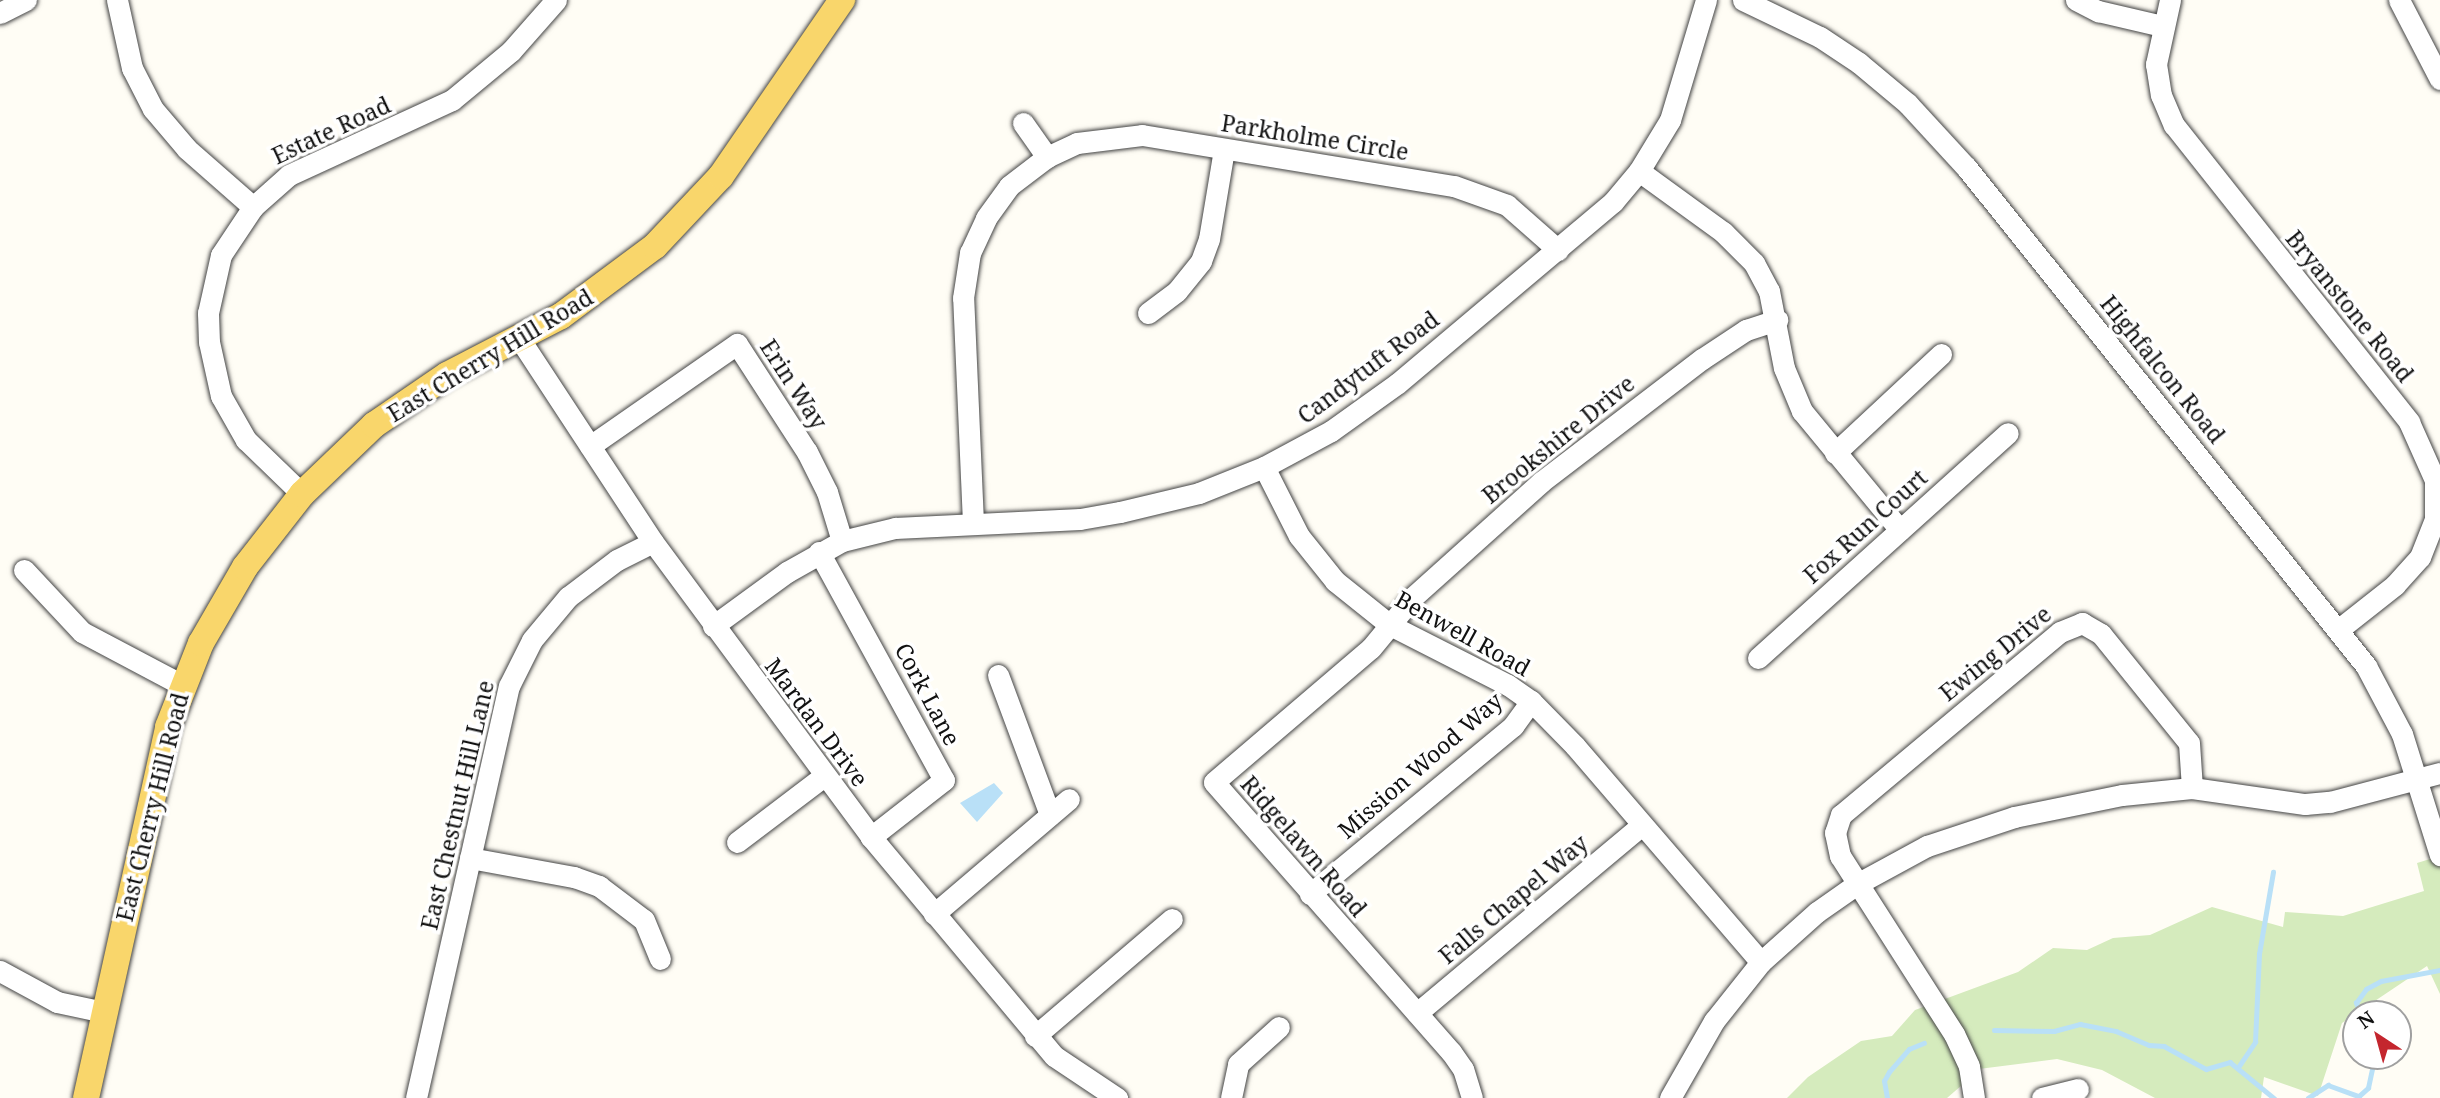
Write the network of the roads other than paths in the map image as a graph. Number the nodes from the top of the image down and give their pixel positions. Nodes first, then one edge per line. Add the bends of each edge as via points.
1 (26, 0) edge
2 (117, 0) edge
3 (556, 0) edge
4 (842, 0) edge
5 (1706, 0) edge
6 (1743, 0) edge
7 (2076, 0) edge
8 (2170, 0) edge
9 (2399, 0) edge
10 (1783, 8) edge
11 (0, 13) edge
12 (2162, 26) junction
13 (2440, 79) edge
14 (1023, 124) dead end
15 (1224, 149) junction
16 (1047, 157) junction
17 (1639, 171) junction
18 (253, 207) junction
19 (1558, 250) junction
20 (1149, 313) dead end
21 (1777, 320) junction
22 (519, 338) junction
23 (1941, 354) dead end
24 (2008, 433) dead end
25 (590, 446) junction
26 (1835, 453) junction
27 (1264, 467) junction
28 (302, 494) junction
29 (973, 523) junction
30 (1900, 530) junction
31 (842, 541) junction
32 (653, 542) junction
33 (819, 552) junction
34 (24, 570) dead end
35 (1390, 625) junction
36 (713, 626) junction
37 (2339, 629) junction
38 (1758, 658) dead end
39 (998, 675) dead end
40 (182, 685) junction
41 (1531, 701) junction
42 (2440, 773) edge
43 (824, 776) junction
44 (2418, 780) junction
45 (2192, 788) junction
46 (1069, 799) dead end
47 (1050, 815) junction
48 (1642, 825) junction
49 (871, 838) junction
50 (737, 842) dead end
51 (2440, 855) edge
52 (470, 858) junction
53 (1857, 884) junction
54 (1310, 894) junction
55 (934, 915) junction
56 (1172, 919) dead end
57 (660, 959) dead end
58 (1761, 962) junction
59 (0, 971) edge
60 (104, 1012) junction
61 (1417, 1013) junction
62 (1279, 1027) dead end
63 (1035, 1036) junction
64 (2078, 1089) dead end
65 (86, 1098) edge
66 (416, 1098) edge
67 (1117, 1098) edge
68 (1231, 1098) edge
69 (1472, 1098) edge
70 (1670, 1098) edge
71 (1974, 1098) edge
72 (2042, 1098) edge

1 - 11 street
2 - 18 street via 132,68 153,109 187,149
3 - 18 street, Estate Road via 511,51 452,100 289,175
4 - 22 main road, East Cherry Hill Road via 753,133 683,219 622,274
5 - 17 street, Candytuft Road via 1670,120
6 - 10 street, Highfalcon Road
7 - 12 street via 2098,11
8 - 12 street, Bryanstone Road
9 - 13 street
10 - 37 street, Highfalcon Road via 1859,63 1937,132
12 - 37 street, Bryanstone Road via 2158,79 2174,125 2409,422 2429,458 2437,498 2430,538 2395,585
14 - 16 street
15 - 16 street, Parkholme Circle via 1116,135 1077,143
15 - 19 street, Parkholme Circle via 1484,194 1530,221
15 - 20 street via 1201,261 1177,291
16 - 29 street, Parkholme Circle via 997,201 976,235 965,271
17 - 19 street, Candytuft Road via 1606,210
17 - 21 street via 1742,250 1764,277
18 - 28 street, Estate Road via 221,256 213,286 208,332 213,370 227,408 246,440
19 - 27 street, Candytuft Road via 1364,409
21 - 26 street via 1791,389 1815,431
21 - 35 street, Brookshire Drive via 1746,330 1598,437 1413,597
22 - 25 street, Mardan Drive
22 - 28 main road, East Cherry Hill Road via 413,397 364,434
23 - 26 street
24 - 30 street, Fox Run Court
25 - 31 street, Erin Way via 737,344 811,460
25 - 32 street, Mardan Drive
26 - 30 street
27 - 29 street, Candytuft Road via 1199,493 1120,512 1080,519
27 - 35 street, Benwell Road via 1316,560 1357,601
28 - 40 main road, East Cherry Hill Road via 239,576
29 - 31 street, Candytuft Road via 895,528
30 - 38 street, Fox Run Court
31 - 33 street, Candytuft Road
32 - 36 street, Mardan Drive
32 - 52 street, East Chestnut Hill Lane via 592,576 547,621 528,648 504,702
33 - 36 street, Candytuft Road
33 - 49 street, Cork Lane via 944,780
34 - 40 street via 82,632
35 - 41 street, Benwell Road
35 - 54 street, Ridgelawn Road via 1371,649 1214,782
36 - 43 street, Mardan Drive
37 - 44 street, Highfalcon Road via 2386,701
39 - 47 street
40 - 60 main road, East Cherry Hill Road via 157,767
41 - 48 street, Benwell Road
41 - 54 street, Mission Wood Way via 1513,726
42 - 44 street
43 - 49 street, Mardan Drive
43 - 50 street
44 - 45 street via 2350,799 2305,804
44 - 51 street, Highfalcon Road
45 - 53 street via 2122,795 2014,817 1927,846
45 - 53 street, Ewing Drive via 2189,743 2101,634 2082,622 2072,624 1841,815 1836,844
46 - 47 street
47 - 55 street
48 - 58 street, Benwell Road
48 - 61 street, Falls Chapel Way
49 - 55 street, Mardan Drive
52 - 57 street via 599,886 644,920
52 - 66 street, East Chestnut Hill Lane
53 - 58 street
53 - 71 street via 1954,1034 1969,1066
54 - 61 street, Ridgelawn Road
55 - 63 street, Mardan Drive
56 - 63 street
58 - 70 street via 1714,1021
59 - 60 street via 57,1002
60 - 65 main road, East Cherry Hill Road
61 - 69 street, Ridgelawn Road via 1463,1069
62 - 68 street via 1238,1065
63 - 67 street, Mardan Drive via 1074,1073
64 - 72 street

